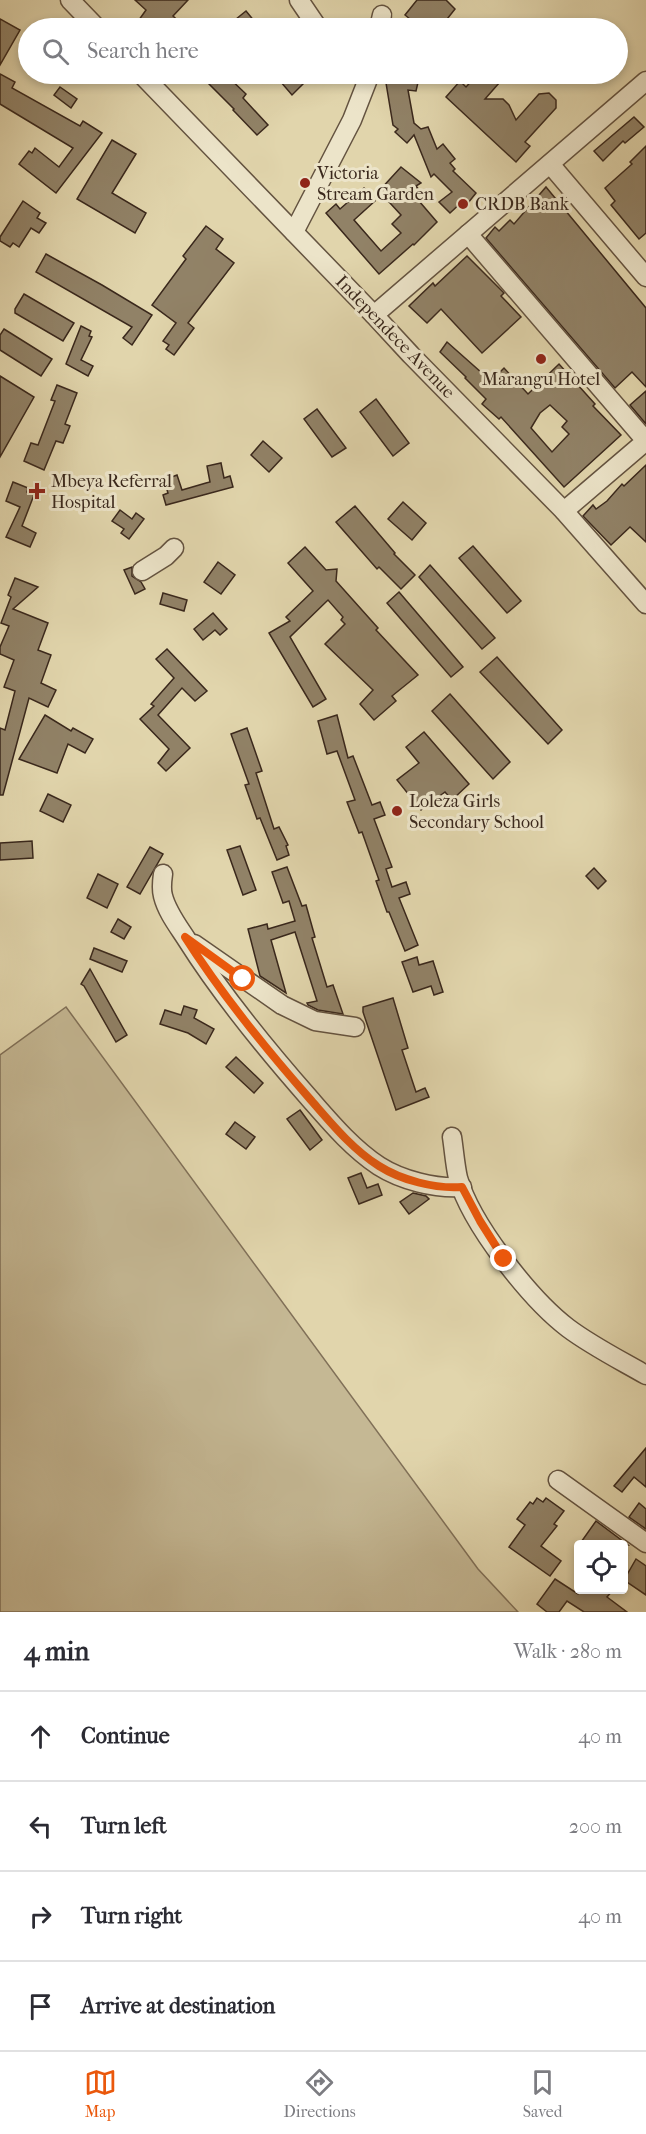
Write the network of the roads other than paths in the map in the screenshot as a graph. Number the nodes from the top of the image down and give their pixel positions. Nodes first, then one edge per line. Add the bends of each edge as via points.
1 (70, 0) edge
2 (299, 0) edge
3 (87, 18) edge
4 (311, 18) edge
5 (646, 81) edge
6 (151, 84) edge
7 (363, 84) edge
8 (550, 164) junction
9 (294, 232) junction
10 (468, 234) junction
11 (646, 277) edge
12 (374, 315) junction
13 (564, 511) junction
14 (174, 548) dead end
15 (142, 571) dead end
16 (644, 596) edge
17 (163, 874) dead end
18 (185, 937) junction
19 (355, 1027) dead end
20 (452, 1137) dead end
21 (462, 1187) junction
22 (646, 1375) edge
23 (558, 1480) dead end
24 (646, 1543) edge

1 - 3 street
2 - 4 street
5 - 8 street
6 - 9 street, Independece Avenue
7 - 9 street via 352,120
8 - 10 street
8 - 11 street
9 - 12 street, Independece Avenue
10 - 12 street
10 - 13 street via 646,441
12 - 13 street, Independece Avenue
13 - 16 street, Independece Avenue
14 - 15 street
17 - 18 street via 163,898
18 - 19 street via 282,1005 315,1021
18 - 21 street via 243,1020 338,1131 365,1156 410,1179
20 - 21 street
21 - 22 street via 504,1259 545,1308 570,1329
23 - 24 street

